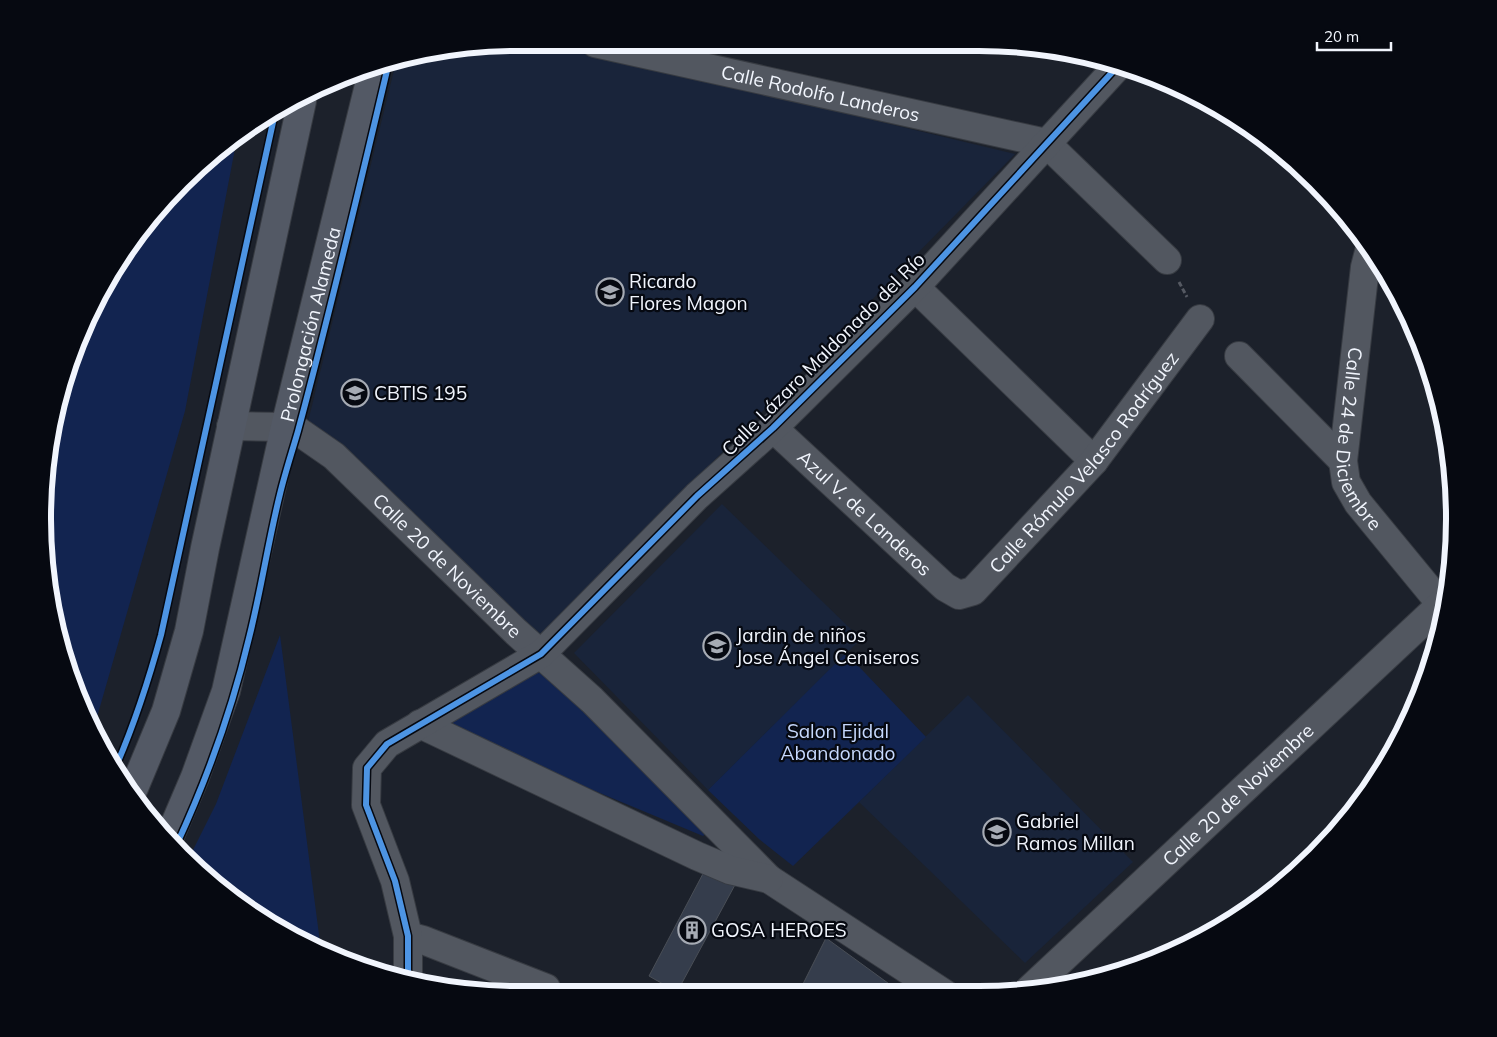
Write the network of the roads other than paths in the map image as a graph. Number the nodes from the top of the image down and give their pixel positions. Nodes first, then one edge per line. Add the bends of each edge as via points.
1 (635, 51) edge
2 (1113, 71) edge
3 (372, 75) edge
4 (301, 105) edge
5 (1046, 143) junction
6 (1367, 259) edge
7 (1167, 260) dead end
8 (915, 287) junction
9 (1200, 319) dead end
10 (1239, 356) dead end
11 (231, 426) junction
12 (285, 427) junction
13 (773, 428) junction
14 (1094, 461) junction
15 (1343, 461) junction
16 (959, 595) joint
17 (1439, 596) edge
18 (1437, 607) edge
19 (541, 654) junction
20 (420, 724) junction
21 (135, 785) edge
22 (172, 832) edge
23 (769, 879) junction
24 (408, 936) junction
25 (408, 972) edge
26 (1037, 982) edge
27 (541, 986) edge
28 (933, 986) edge

1 - 5 street, Calle Rodolfo Landeros
2 - 5 street, Calle Lázaro Maldonado del Río
3 - 12 main road, Prolongación Alameda
4 - 11 main road
5 - 7 street
5 - 8 street, Calle Lázaro Maldonado del Río
6 - 15 street, Calle 24 de Diciembre
8 - 13 street, Calle Lázaro Maldonado del Río
8 - 14 street
9 - 14 street, Calle Rómulo Velasco Rodríguez
10 - 15 street
11 - 12 street, Calle 20 de Noviembre
11 - 21 main road via 178,671
12 - 19 street, Calle 20 de Noviembre via 298,431 334,456
12 - 22 main road, Prolongación Alameda via 226,691
13 - 16 street, Azul V. de Landeros via 945,587
13 - 19 street, Calle Lázaro Maldonado del Río via 697,496
14 - 16 street, Calle Rómulo Velasco Rodríguez via 973,591
15 - 17 street, Calle 24 de Diciembre via 1346,482 1358,504
18 - 26 street, Calle 20 de Noviembre
19 - 20 street, Calle Lázaro Maldonado del Río
19 - 23 street, Calle 20 de Noviembre via 606,714
20 - 23 street, Calle 20 de Noviembre via 697,856 730,870
20 - 24 street, Calle Lázaro Maldonado del Río via 387,744 367,768 366,805 395,881
23 - 28 street, Calle 20 de Noviembre
24 - 25 street, Calle Lázaro Maldonado del Río
24 - 27 street

